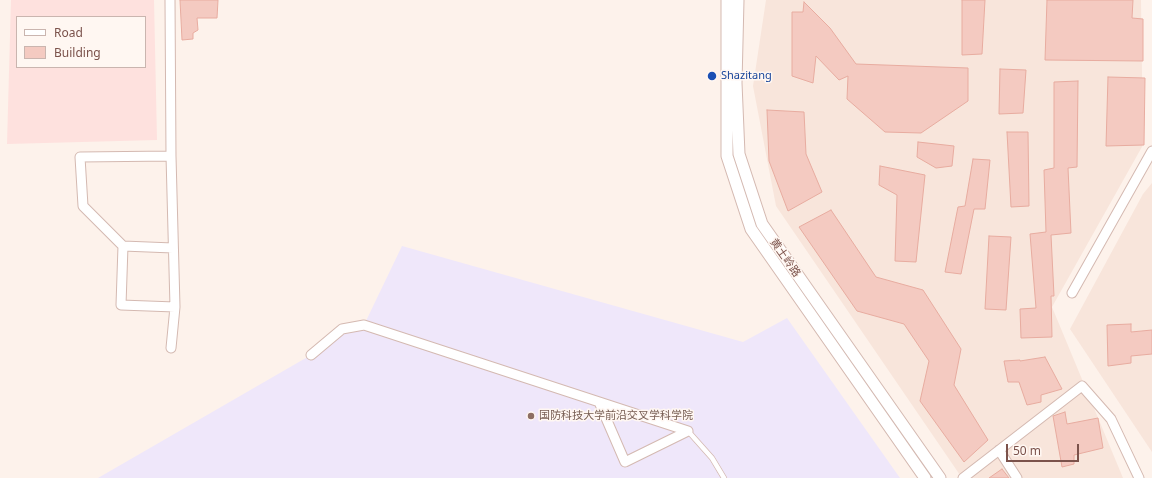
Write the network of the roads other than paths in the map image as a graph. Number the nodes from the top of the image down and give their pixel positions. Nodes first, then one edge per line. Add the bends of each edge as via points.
1 (170, 0) edge
2 (727, 0) edge
3 (738, 0) edge
4 (1152, 151) edge
5 (171, 156) junction
6 (122, 246) junction
7 (173, 248) junction
8 (1072, 293) dead end
9 (175, 307) junction
10 (172, 348) dead end
11 (311, 355) dead end
12 (599, 402) junction
13 (688, 431) junction
14 (999, 450) junction
15 (724, 478) edge
16 (925, 478) edge
17 (940, 478) edge
18 (963, 478) edge
19 (1017, 478) edge
20 (1139, 478) edge

1 - 5 street
2 - 16 street, 黄土岭路 via 727,156 751,229
3 - 17 street, 黄土岭路 via 736,83 739,154 762,224
4 - 8 street
5 - 6 street via 80,157 84,206
5 - 7 street
6 - 7 street
6 - 9 street via 121,304
7 - 9 street
9 - 10 street
11 - 12 street via 342,329 364,325
12 - 13 street
12 - 13 street via 625,462
13 - 15 lane via 712,458
14 - 18 street
14 - 19 street
14 - 20 street via 1082,386 1111,419

